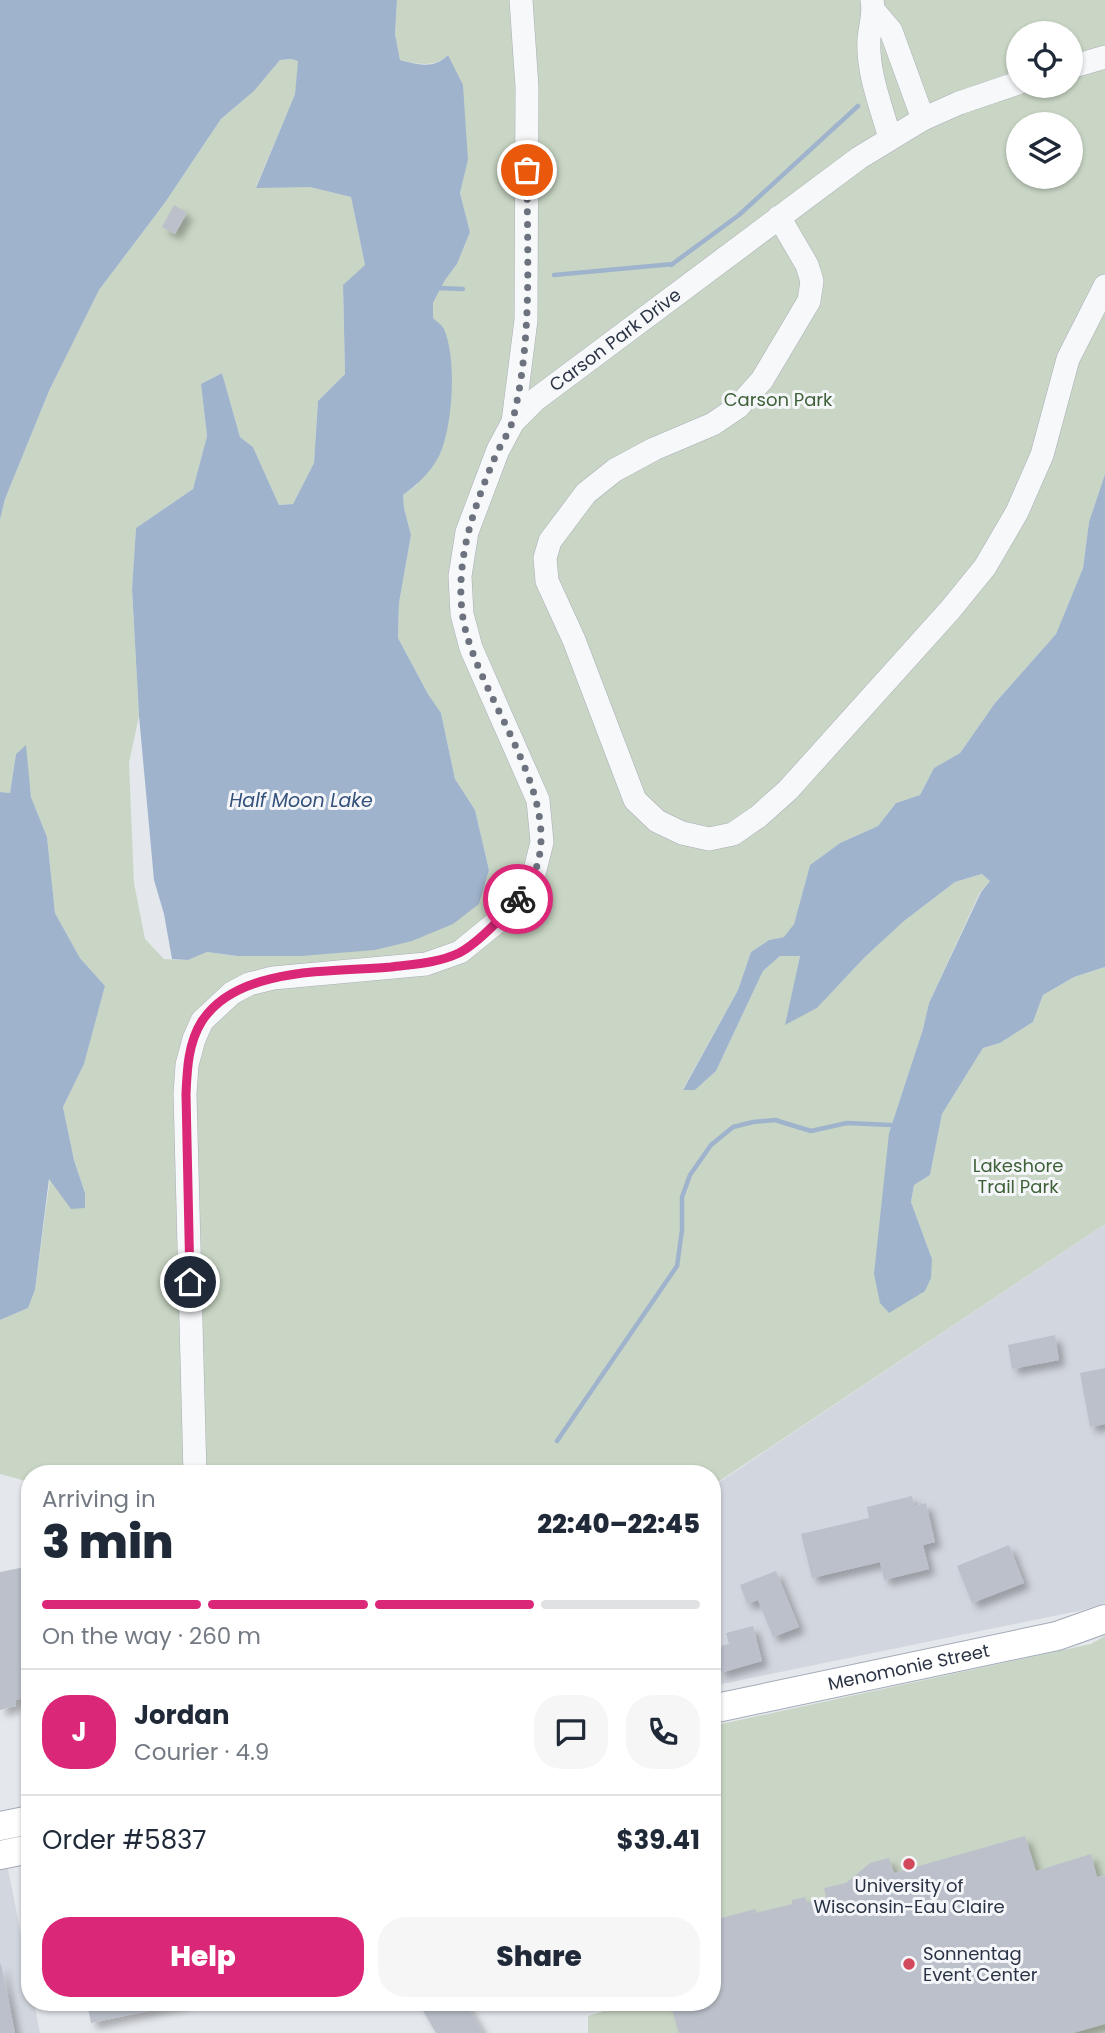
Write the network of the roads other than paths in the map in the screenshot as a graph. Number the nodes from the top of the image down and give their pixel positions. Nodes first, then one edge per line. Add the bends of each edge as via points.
1 (521, 0) edge
2 (874, 6) edge
3 (1105, 57) edge
4 (1083, 63) edge
5 (1006, 87) edge
6 (923, 119) junction
7 (890, 138) junction
8 (779, 217) junction
9 (1105, 286) edge
10 (513, 422) junction
11 (195, 1465) edge
12 (1105, 1619) edge
13 (721, 1707) edge
14 (21, 1822) edge
15 (0, 1826) edge
16 (21, 1851) edge
17 (0, 1855) edge

1 - 10 street via 527,87 526,320
2 - 6 street via 891,31
2 - 7 street via 869,38 871,71
3 - 4 street
5 - 6 street, Carson Park Drive
6 - 7 street, Carson Park Drive
7 - 8 street, Carson Park Drive
8 - 9 street via 812,281 809,301 762,380 713,424 615,470 586,493 550,541 545,558 547,581 635,800 657,821 709,839 733,834 788,790 985,567 1038,466 1068,359
8 - 10 street, Carson Park Drive via 535,400
10 - 11 street, Carson Park Drive via 467,531 460,576 462,614 471,648 538,800 541,842 535,870 526,890 503,916 460,952 426,964 286,975 248,984 202,1021 187,1065 186,1094
12 - 13 main road, Menomonie Street via 1058,1636
14 - 15 main road
16 - 17 main road

